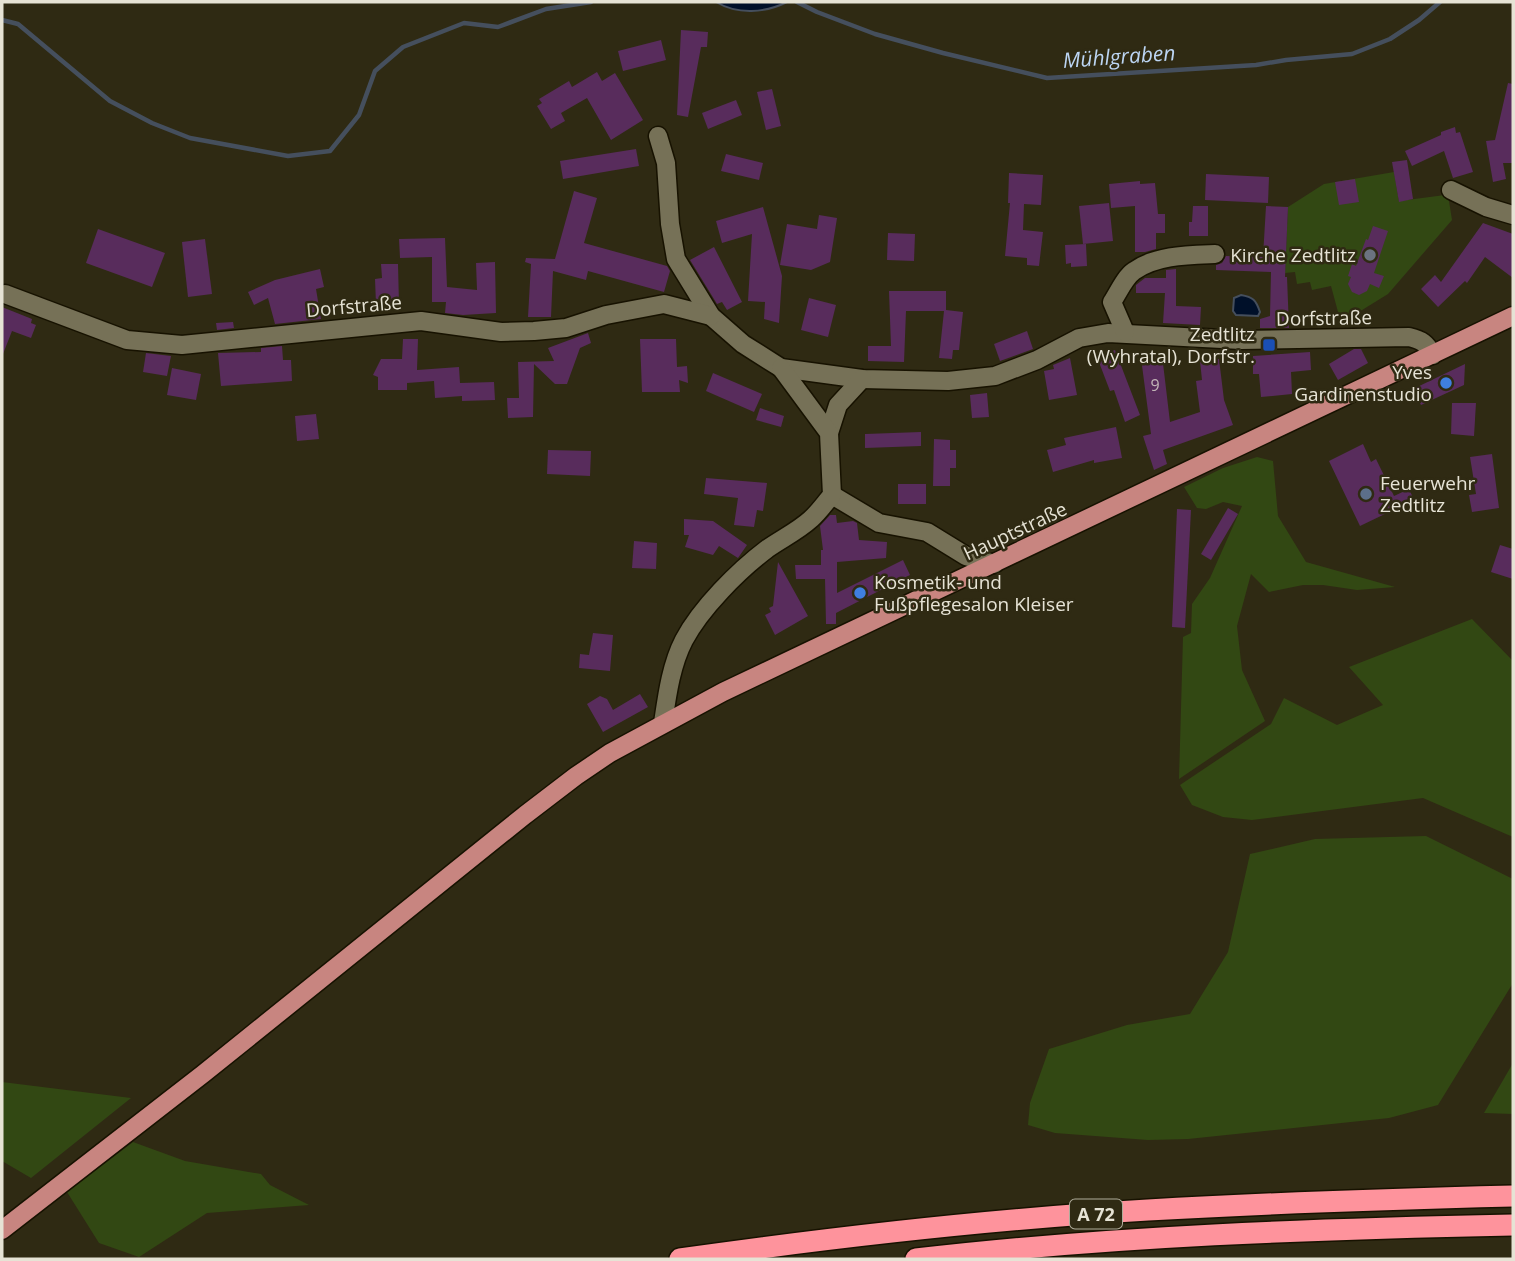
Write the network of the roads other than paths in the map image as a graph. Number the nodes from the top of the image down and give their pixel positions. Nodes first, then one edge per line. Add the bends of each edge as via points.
1 (658, 136) dead end
2 (1451, 190) dead end
3 (1513, 215) edge
4 (1215, 254) dead end
5 (5, 294) dead end
6 (1112, 302) junction
7 (711, 316) junction
8 (1513, 316) edge
9 (1125, 332) junction
10 (1092, 335) junction
11 (1433, 355) junction
12 (781, 368) junction
13 (862, 379) junction
14 (829, 433) junction
15 (832, 495) junction
16 (994, 564) junction
17 (663, 723) junction
18 (1513, 1196) edge
19 (1513, 1225) edge
20 (2, 1230) edge
21 (680, 1259) edge
22 (916, 1259) edge

1 - 7 street, Dorfstraße via 666,163 676,259
2 - 3 street
4 - 6 street via 1177,256 1133,271
5 - 7 street, Dorfstraße via 127,340 182,345 421,321 501,332 534,331 566,328 664,304
6 - 9 street
6 - 10 street
7 - 12 street, Dorfstraße
8 - 11 main road, Hauptstraße
9 - 10 street, Dorfstraße
9 - 11 street, Dorfstraße via 1241,340 1409,337 1427,344
10 - 13 street, Dorfstraße via 995,376 948,381
11 - 16 main road, Hauptstraße
12 - 13 street, Dorfstraße
12 - 14 street, Dorfstraße
13 - 14 street via 838,405
14 - 15 street
15 - 16 street via 880,523 927,532 966,556
15 - 17 street via 812,519 736,575 705,610 677,658
16 - 17 main road, Hauptstraße
17 - 20 main road, Hauptstraße via 610,753 544,800
18 - 21 highway, A 72 via 1147,1210 918,1230
19 - 22 highway, A 72 via 1367,1227 1153,1239

